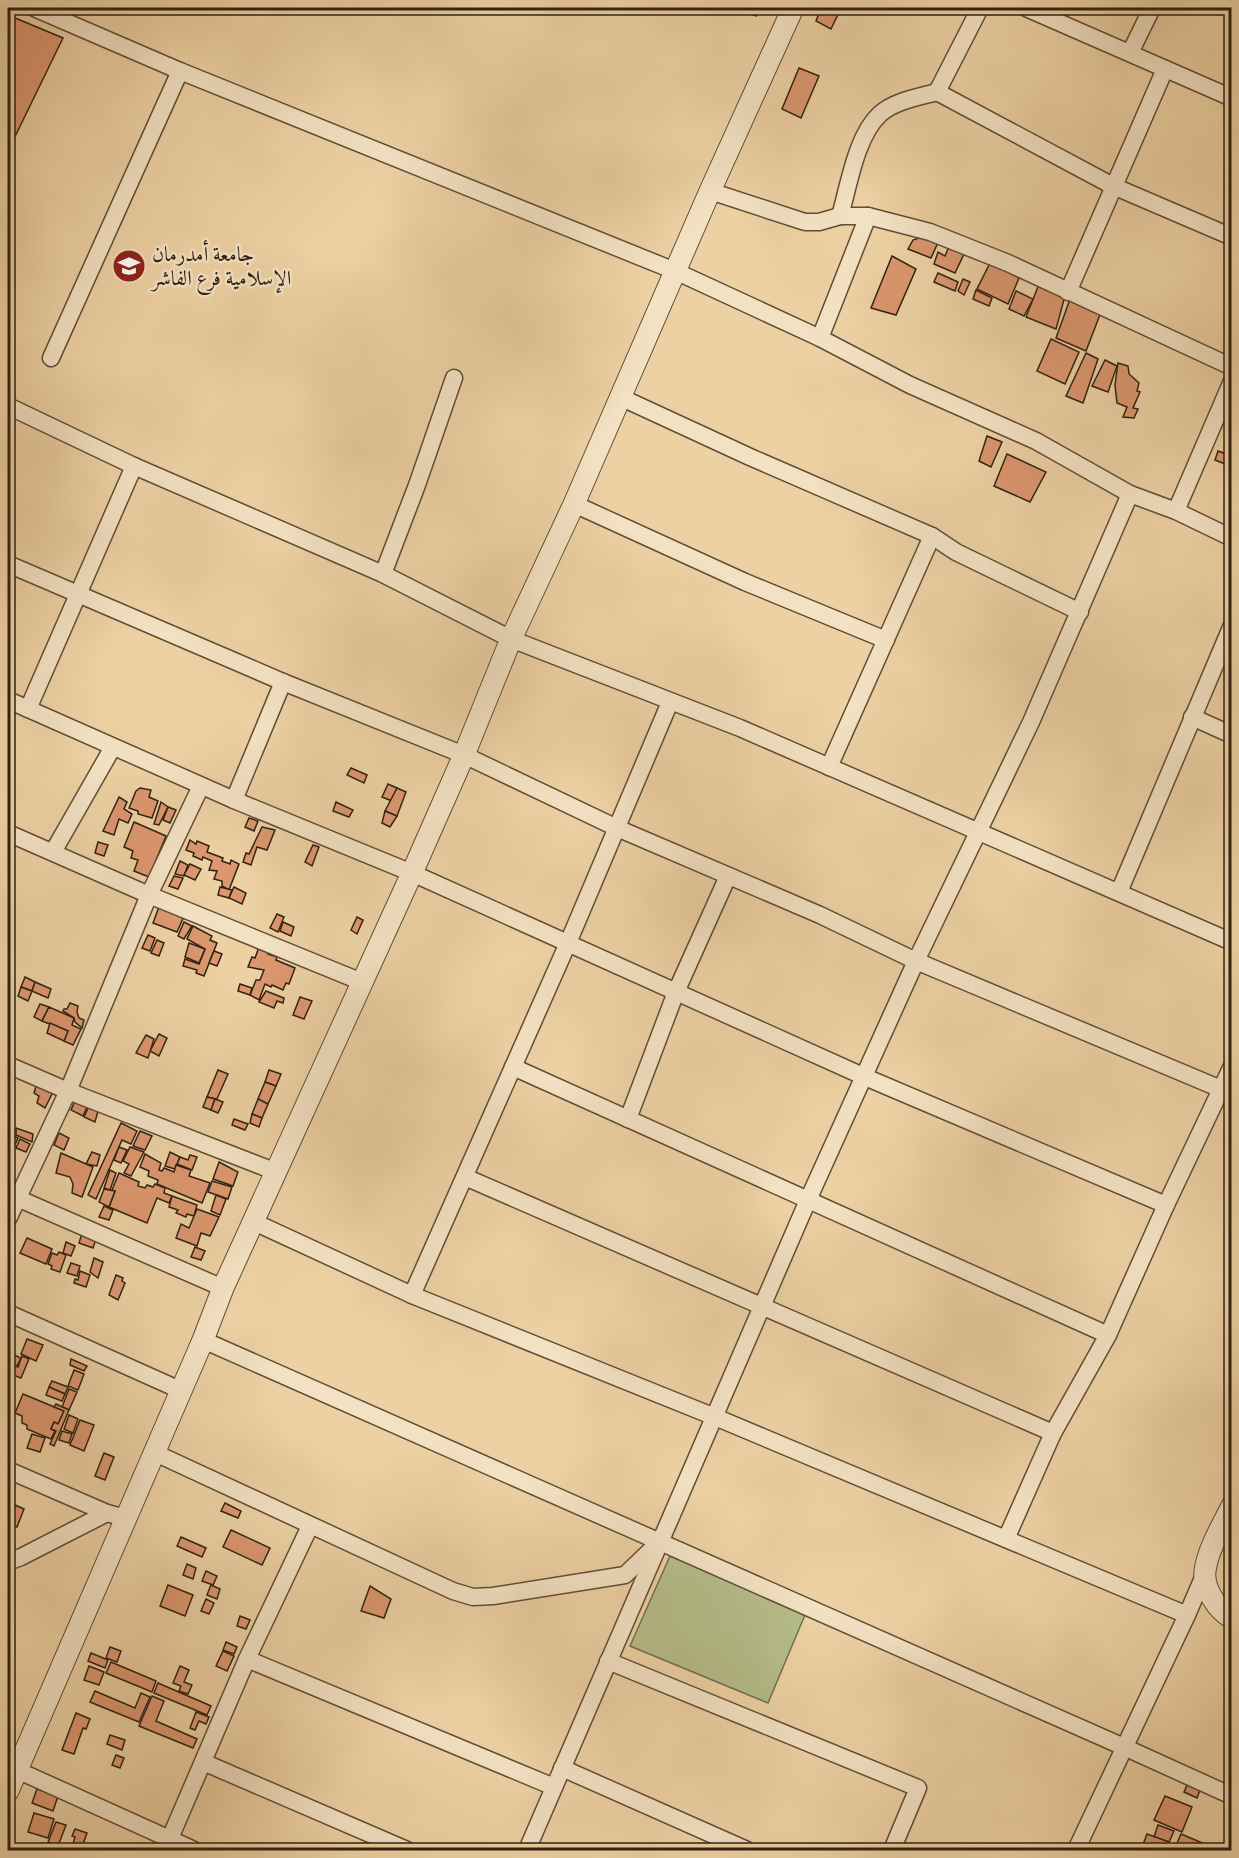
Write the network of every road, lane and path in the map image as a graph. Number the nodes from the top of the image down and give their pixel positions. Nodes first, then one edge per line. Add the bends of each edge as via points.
1 (34, 8) edge
2 (793, 8) edge
3 (980, 8) edge
4 (1026, 8) edge
5 (1152, 8) edge
6 (1130, 53) junction
7 (1165, 69) junction
8 (180, 71) junction
9 (937, 92) junction
10 (1232, 98) edge
11 (1113, 186) junction
12 (710, 190) junction
13 (840, 216) junction
14 (868, 216) junction
15 (1232, 237) edge
16 (675, 271) junction
17 (1068, 292) junction
18 (820, 338) junction
19 (51, 358) dead end
20 (1232, 367) edge
21 (454, 378) dead end
22 (1232, 381) edge
23 (620, 397) junction
24 (8, 406) edge
25 (134, 466) junction
26 (1130, 494) junction
27 (574, 504) junction
28 (1176, 511) junction
29 (932, 536) junction
30 (1232, 538) edge
31 (8, 564) edge
32 (383, 574) junction
33 (79, 594) junction
34 (1080, 612) junction
35 (1232, 626) edge
36 (511, 639) junction
37 (886, 640) junction
38 (283, 682) junction
39 (8, 700) edge
40 (670, 702) junction
41 (28, 709) junction
42 (1192, 717) junction
43 (1232, 735) edge
44 (113, 747) junction
45 (464, 755) junction
46 (829, 767) junction
47 (201, 786) junction
48 (234, 800) junction
49 (617, 828) junction
50 (979, 831) junction
51 (8, 833) edge
52 (53, 852) junction
53 (412, 873) junction
54 (728, 876) junction
55 (1119, 892) junction
56 (149, 896) junction
57 (1232, 942) edge
58 (568, 944) junction
59 (916, 961) junction
60 (362, 982) junction
61 (676, 992) junction
62 (8, 1065) edge
63 (1232, 1066) edge
64 (513, 1067) junction
65 (865, 1077) junction
66 (1221, 1089) junction
67 (68, 1091) junction
68 (628, 1119) junction
69 (274, 1171) junction
70 (465, 1177) junction
71 (12, 1196) edge
72 (808, 1200) junction
73 (1166, 1205) junction
74 (8, 1219) edge
75 (252, 1221) junction
76 (223, 1288) junction
77 (412, 1295) junction
78 (762, 1306) junction
79 (8, 1313) edge
80 (1108, 1335) junction
81 (202, 1340) junction
82 (180, 1390) junction
83 (715, 1417) junction
84 (1053, 1433) junction
85 (153, 1452) junction
86 (8, 1470) edge
87 (1232, 1506) edge
88 (116, 1516) junction
89 (310, 1526) junction
90 (1006, 1539) junction
91 (659, 1542) junction
92 (8, 1562) edge
93 (1205, 1573) junction
94 (1187, 1615) junction
95 (1232, 1617) edge
96 (247, 1659) junction
97 (608, 1661) junction
98 (1124, 1747) junction
99 (203, 1762) junction
100 (12, 1768) edge
101 (562, 1768) junction
102 (554, 1787) junction
103 (8, 1791) edge
104 (1232, 1796) edge
105 (167, 1845) edge
106 (194, 1851) edge
107 (407, 1851) edge
108 (527, 1851) edge
109 (747, 1851) edge
110 (892, 1851) edge
111 (1076, 1851) edge

1 - 8 street
2 - 12 street
3 - 9 street
4 - 6 street
5 - 6 street
6 - 7 street
7 - 10 street
7 - 11 street
8 - 16 street
8 - 19 street
9 - 11 street
9 - 13 street via 881,113 863,137
11 - 15 street
11 - 17 street
12 - 13 street via 805,222
12 - 16 street
13 - 14 street
14 - 17 street via 942,237
14 - 18 street
16 - 18 street
16 - 23 street
17 - 20 street
18 - 26 street via 910,385 1036,441
21 - 32 street
22 - 28 street
23 - 27 street
23 - 29 street
24 - 25 street
25 - 32 street
25 - 33 street
26 - 28 street
26 - 34 street
27 - 36 street
27 - 37 street via 745,582
28 - 30 street
29 - 34 street via 956,552
29 - 37 street
31 - 33 street
32 - 36 street
33 - 38 street
33 - 41 street
34 - 50 street
35 - 42 street
36 - 40 street
36 - 45 street
37 - 46 street
38 - 45 street
38 - 48 street
39 - 41 street
40 - 46 street
40 - 49 street
41 - 44 street
42 - 43 street
42 - 55 street
44 - 47 street
44 - 52 street
45 - 49 street
45 - 53 street
46 - 50 street
47 - 48 street
47 - 56 street
48 - 53 street
49 - 54 street
49 - 58 street
50 - 55 street
50 - 59 street
51 - 52 street
52 - 56 street
53 - 58 street
53 - 60 street
54 - 59 street
54 - 61 street
55 - 57 street
56 - 60 street
56 - 67 street
58 - 61 street
58 - 64 street
59 - 65 street
59 - 66 street
60 - 69 street
61 - 65 street
61 - 68 street
62 - 67 street
63 - 66 street
64 - 68 street
64 - 70 street
65 - 72 street
65 - 73 street
66 - 73 street
67 - 69 street
67 - 71 street
68 - 72 street
69 - 75 street
70 - 77 street
70 - 78 street
71 - 74 street
71 - 76 street
72 - 78 street
72 - 80 street
73 - 80 street
75 - 76 street
75 - 77 street
76 - 81 street
77 - 83 street
78 - 83 street
78 - 84 street
79 - 82 street
80 - 84 street
81 - 82 street
81 - 91 street
82 - 85 street
83 - 90 street
83 - 91 street
84 - 90 street
85 - 88 street
85 - 89 street
86 - 88 street
87 - 93 street
88 - 92 street
88 - 100 street
89 - 91 street via 473,1597 625,1575
89 - 96 street
90 - 94 street
91 - 97 street
91 - 98 street
93 - 94 street
93 - 95 street via 1210,1596
94 - 98 street
96 - 99 street
96 - 102 street
97 - 101 street
97 - 110 street via 918,1788
98 - 104 street
98 - 111 street
99 - 105 street
99 - 107 street
100 - 103 street
100 - 105 street
101 - 102 street
101 - 109 street
102 - 108 street
105 - 106 street

